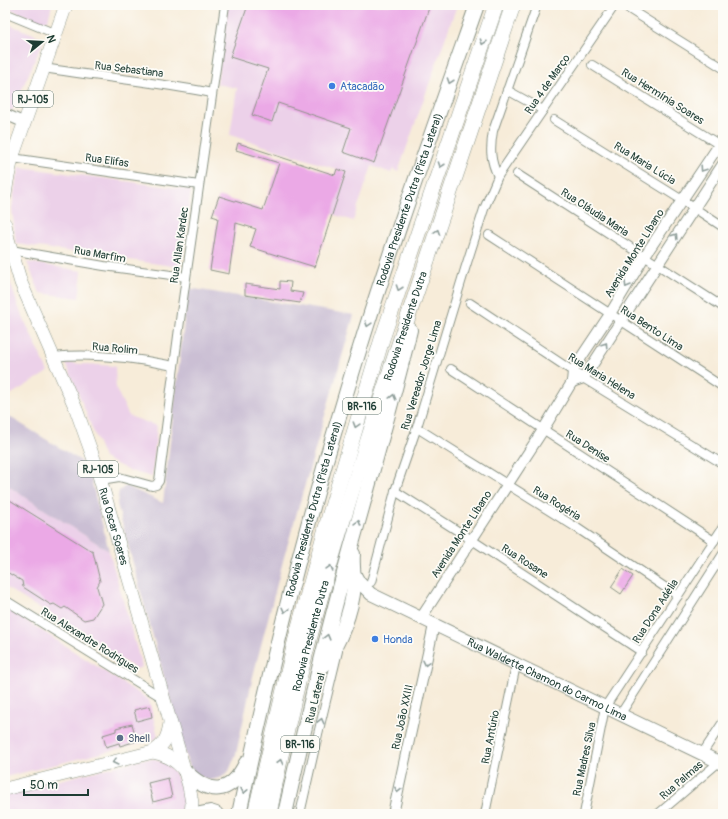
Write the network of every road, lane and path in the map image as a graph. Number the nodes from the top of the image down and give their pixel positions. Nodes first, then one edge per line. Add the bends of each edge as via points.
1 (66, 5) edge
2 (225, 5) edge
3 (477, 5) edge
4 (496, 5) edge
5 (513, 5) edge
6 (537, 5) edge
7 (615, 5) edge
8 (629, 9) dead end
9 (5, 13) edge
10 (56, 34) junction
11 (592, 65) dead end
12 (44, 68) junction
13 (723, 68) edge
14 (507, 90) junction
15 (212, 93) junction
16 (543, 110) junction
17 (5, 114) edge
18 (554, 120) dead end
19 (25, 123) junction
20 (722, 143) edge
21 (12, 158) junction
22 (723, 164) edge
23 (517, 174) dead end
24 (498, 176) junction
25 (199, 184) junction
26 (5, 195) edge
27 (682, 200) junction
28 (694, 208) junction
29 (5, 224) edge
30 (723, 227) edge
31 (5, 228) edge
32 (489, 235) dead end
33 (11, 250) junction
34 (644, 257) junction
35 (657, 265) junction
36 (425, 268) junction
37 (186, 277) junction
38 (470, 303) dead end
39 (723, 307) edge
40 (610, 314) junction
41 (620, 321) junction
42 (53, 357) junction
43 (174, 366) junction
44 (451, 370) dead end
45 (574, 371) junction
46 (583, 378) junction
47 (572, 382) junction
48 (723, 387) edge
49 (543, 430) junction
50 (422, 431) dead end
51 (723, 464) edge
52 (101, 480) junction
53 (507, 485) junction
54 (395, 491) junction
55 (723, 527) edge
56 (472, 540) junction
57 (353, 541) junction
58 (714, 541) junction
59 (723, 554) edge
60 (354, 573) junction
61 (371, 582) dead end
62 (371, 594) junction
63 (678, 596) junction
64 (352, 597) junction
65 (5, 600) edge
66 (421, 618) junction
67 (434, 624) junction
68 (342, 634) junction
69 (642, 652) junction
70 (516, 665) junction
71 (317, 674) junction
72 (163, 698) junction
73 (606, 708) junction
74 (620, 715) junction
75 (170, 722) junction
76 (723, 722) edge
77 (252, 750) junction
78 (153, 752) junction
79 (702, 754) junction
80 (721, 763) edge
81 (185, 771) junction
82 (5, 789) edge
83 (191, 814) edge
84 (200, 814) edge
85 (216, 814) edge
86 (239, 814) edge
87 (255, 814) edge
88 (269, 814) edge
89 (285, 814) edge
90 (300, 814) edge
91 (393, 814) edge
92 (485, 814) edge
93 (584, 814) edge
94 (658, 814) edge

1 - 10 main road, RJ-105
2 - 15 street, Rua Allan Kardec
3 -> 77 highway, Rodovia Presidente Dutra (Pista Lateral) / BR-116 via 399,228 342,407 286,608
4 -> 87 highway, Rodovia Presidente Dutra / BR-116 via 380,346 329,517 297,634
36 -> 5 highway, Rodovia Presidente Dutra / BR-116
6 - 14 street
7 - 16 street, Rua 4 de Março
8 - 13 street
9 - 10 street
10 - 12 main road, RJ-105
11 - 20 street, Rua Hermínia Soares
12 - 15 street, Rua Sebastiana
12 - 19 main road, RJ-105
14 - 16 street
14 - 24 street via 494,128 491,146 491,160
15 - 25 street, Rua Allan Kardec
16 - 24 street, Rua 4 de Março
17 - 19 street
18 - 27 street, Rua Maria Lúcia
19 - 21 main road, RJ-105
20 -> 27 street, Avenida Monte Líbano
21 - 25 street, Rua Elifas
21 - 26 main road, RJ-105
22 - 28 street
23 - 34 street, Rua Cláudia Maria
24 - 54 street, Rua Vereador Jorge Lima via 484,209
25 - 37 street, Rua Allan Kardec
27 - 28 street, Rua Maria Lúcia
27 - 34 street, Avenida Monte Líbano
28 - 30 street, Rua Maria Lúcia
35 -> 28 street
29 - 31 main road, Rua Oscar Soares / RJ-105
31 - 33 main road, Rua Oscar Soares / RJ-105
32 - 40 street, Rua Bento Lima
33 - 37 street, Rua Marfim
33 - 42 main road, Rua Oscar Soares / RJ-105 via 21,283
34 - 35 street, Rua Cláudia Maria
34 -> 40 street, Avenida Monte Líbano
35 - 39 street, Rua Cláudia Maria
35 - 41 street
57 -> 36 highway, BR-116 via 382,441
88 -> 36 highway, Rodovia Presidente Dutra / BR-116 via 291,711 315,619 363,453
37 - 43 street, Rua Allan Kardec
38 - 45 street, Rua Maria Helena
40 - 41 street, Rua Bento Lima
40 - 45 street, Avenida Monte Líbano
46 -> 41 street
41 - 48 street, Rua Bento Lima
42 - 43 street, Rua Rolim via 104,357
42 - 52 main road, Rua Oscar Soares / RJ-105 via 76,409
43 - 52 street, Rua Allan Kardec via 158,483 154,486 119,477
44 - 49 street, Rua Denise
45 - 46 street, Rua Maria Helena
45 - 47 street, Avenida Monte Líbano
46 - 47 street
46 - 51 street, Rua Maria Helena
47 - 49 street, Avenida Monte Líbano
49 - 53 street, Avenida Monte Líbano
49 - 58 street, Rua Denise
50 - 53 street, Rua Rogéria
52 - 72 main road, Rua Oscar Soares / RJ-105
53 - 56 street, Avenida Monte Líbano
53 - 63 street, Rua Rogéria via 577,528
54 - 56 street, Rua Rosane
54 - 61 street, Rua Vereador Jorge Lima
55 - 58 street, Rua Dona Adélia
56 - 66 street, Avenida Monte Líbano
56 - 69 street, Rua Rosane
57 - 60 highway
71 -> 57 highway, BR-116
58 - 63 street, Rua Dona Adélia
59 - 74 street
60 - 62 main road, Rua Waldette Chamon do Carmo Lima
60 - 64 highway
62 - 64 main road via 361,593
62 - 66 main road, Rua Waldette Chamon do Carmo Lima
63 - 69 street, Rua Dona Adélia
64 - 68 highway
65 - 72 street, Rua Alexandre Rodrigues
66 - 67 main road, Rua Waldette Chamon do Carmo Lima
67 - 70 main road, Rua Waldette Chamon do Carmo Lima
67 -> 91 street, Rua João XXIII
68 - 71 highway
90 -> 68 street, Rua Lateral
69 - 73 street, Rua Dona Adélia
70 - 73 main road, Rua Waldette Chamon do Carmo Lima
70 - 92 street, Rua Antúrio
71 - 89 highway, BR-116
72 - 75 main road, Rua Oscar Soares / RJ-105
73 - 74 main road, Rua Waldette Chamon do Carmo Lima
73 - 93 street, Rua Madres Silva
74 - 79 main road, Rua Waldette Chamon do Carmo Lima
75 - 78 main road via 163,745
75 - 81 main road, Rua Oscar Soares / RJ-105
76 - 79 street
77 - 81 highway via 237,779 218,789 203,786
77 -> 86 highway, Rodovia Presidente Dutra (Pista Lateral) / BR-116
78 - 81 main road via 172,759
78 -> 82 main road
79 - 80 main road, Rua Waldette Chamon do Carmo Lima
80 - 94 street, Rua Palmas
81 - 83 main road, Rua Oscar Soares / RJ-105 via 192,798
84 - 85 highway

